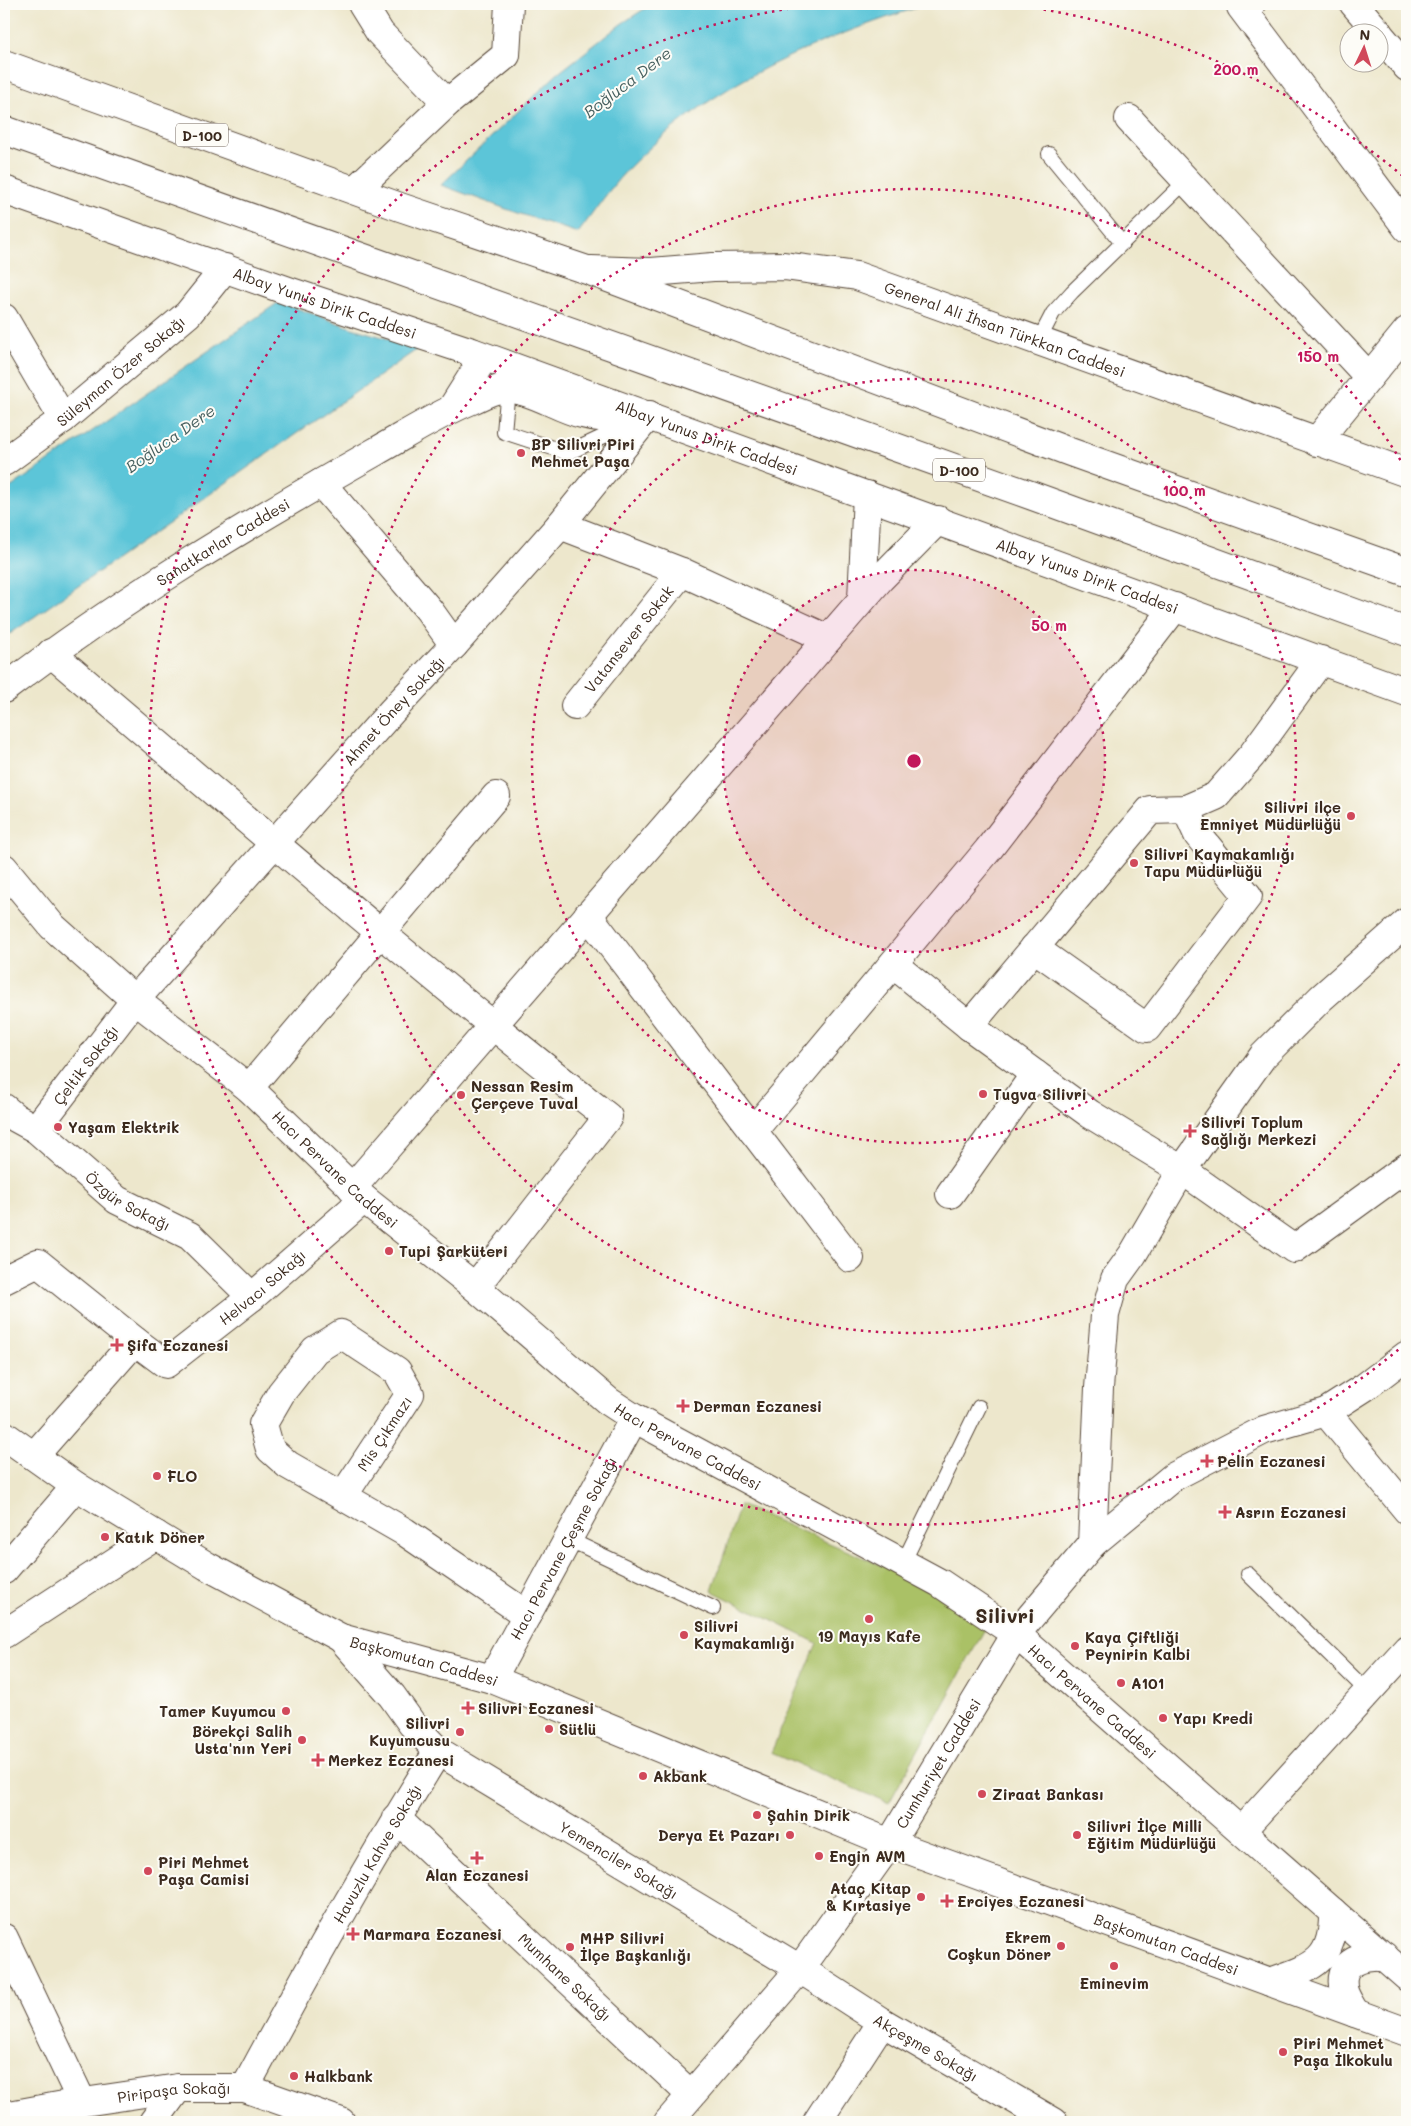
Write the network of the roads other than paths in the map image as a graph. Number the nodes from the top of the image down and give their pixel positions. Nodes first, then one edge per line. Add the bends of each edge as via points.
1 (362, 4) edge
2 (510, 4) edge
3 (1251, 4) edge
4 (1354, 4) edge
5 (1369, 22) edge
6 (1388, 43) edge
7 (1405, 61) edge
8 (4, 64) edge
9 (447, 103) junction
10 (1129, 119) dead end
11 (4, 130) edge
12 (1049, 154) dead end
13 (1186, 181) junction
14 (4, 190) edge
15 (355, 190) junction
16 (1407, 228) edge
17 (1122, 243) junction
18 (225, 268) junction
19 (587, 270) junction
20 (4, 318) edge
21 (1407, 331) edge
22 (1038, 340) junction
23 (472, 352) junction
24 (1369, 377) junction
25 (508, 388) junction
26 (452, 408) junction
27 (649, 415) junction
28 (63, 418) junction
29 (1316, 442) junction
30 (4, 462) edge
31 (1407, 473) edge
32 (321, 483) junction
33 (867, 495) junction
34 (938, 520) junction
35 (560, 525) junction
36 (682, 572) junction
37 (1407, 572) edge
38 (862, 599) junction
39 (1175, 607) junction
40 (1407, 632) edge
41 (828, 638) junction
42 (454, 645) junction
43 (51, 653) junction
44 (1321, 660) junction
45 (4, 689) edge
46 (1407, 692) edge
47 (574, 706) dead end
48 (496, 796) dead end
49 (1186, 809) junction
50 (274, 843) junction
51 (4, 868) edge
52 (588, 915) junction
53 (1407, 922) edge
54 (380, 934) junction
55 (1034, 948) junction
56 (893, 964) junction
57 (135, 1000) junction
58 (492, 1026) junction
59 (969, 1026) junction
60 (1035, 1074) junction
61 (249, 1088) junction
62 (15, 1121) edge
63 (753, 1131) junction
64 (1407, 1167) edge
65 (1182, 1170) junction
66 (358, 1194) junction
67 (950, 1194) dead end
68 (850, 1258) dead end
69 (4, 1280) edge
70 (475, 1287) junction
71 (252, 1297) junction
72 (135, 1341) junction
73 (1407, 1355) edge
74 (979, 1407) dead end
75 (1326, 1412) junction
76 (634, 1418) junction
77 (4, 1435) edge
78 (34, 1456) junction
79 (76, 1486) junction
80 (343, 1496) junction
81 (1407, 1510) edge
82 (156, 1535) junction
83 (568, 1539) junction
84 (1092, 1544) junction
85 (904, 1564) junction
86 (4, 1570) edge
87 (1248, 1574) dead end
88 (713, 1608) dead end
89 (527, 1615) junction
90 (4, 1634) edge
91 (1016, 1634) junction
92 (341, 1638) junction
93 (1407, 1649) edge
94 (492, 1679) junction
95 (1368, 1692) junction
96 (438, 1751) junction
97 (396, 1818) junction
98 (1241, 1831) junction
99 (890, 1843) junction
100 (1333, 1912) junction
101 (5, 1942) edge
102 (1384, 1956) junction
103 (800, 1969) junction
104 (1407, 1977) edge
105 (1270, 1982) junction
106 (1355, 2013) junction
107 (882, 2022) junction
108 (1407, 2032) edge
109 (178, 2088) junction
110 (245, 2088) junction
111 (691, 2095) junction
112 (82, 2102) junction
113 (4, 2116) edge
114 (153, 2122) edge
115 (341, 2122) edge
116 (668, 2122) edge
117 (817, 2122) edge
118 (1054, 2122) edge

1 - 9 main road via 380,33
2 - 9 main road via 506,55
3 - 16 main road via 1241,7
4 - 5 main road
6 - 7 main road
8 - 15 main road, D-100
9 - 15 main road
10 - 13 main road
11 - 40 main road, D-100
12 - 17 lane
13 - 17 lane
13 - 24 main road
14 - 18 main road, Albay Yunus Dirik Caddesi
15 - 19 main road, D-100
17 - 22 lane via 1053,313
18 - 23 main road, Albay Yunus Dirik Caddesi
18 - 28 main road, Süleyman Özer Sokağı via 188,314
19 - 22 main road, General Ali İhsan Türkkan Caddesi via 652,272 784,266 857,276
19 - 37 main road, D-100 via 1070,452
20 - 28 main road
21 - 24 main road
22 - 29 main road, General Ali İhsan Türkkan Caddesi
23 - 26 main road via 478,367
23 - 27 main road, Albay Yunus Dirik Caddesi
24 - 29 main road
25 - 26 main road, Sanatkarlar Caddesi via 494,390
25 - 27 main road via 524,391 581,414 614,419
25 - 27 lane via 504,432 568,453
26 - 32 main road, Sanatkarlar Caddesi
27 - 33 main road, Albay Yunus Dirik Caddesi
27 - 35 main road, Ahmet Öney Sokağı
28 - 30 main road, Süleyman Özer Sokağı
29 - 31 main road, General Ali İhsan Türkkan Caddesi
32 - 42 main road via 429,610
32 - 43 main road, Sanatkarlar Caddesi
33 - 34 main road, Albay Yunus Dirik Caddesi
33 - 38 main road
34 - 38 main road, Helvacı Sokağı
34 - 39 main road, Albay Yunus Dirik Caddesi
35 - 36 main road
35 - 42 main road, Ahmet Öney Sokağı
36 - 41 main road
36 - 47 main road, Vatansever Sokak
38 - 41 main road, Helvacı Sokağı
39 - 44 main road, Albay Yunus Dirik Caddesi
39 - 56 main road via 988,850
41 - 52 main road, Helvacı Sokağı
42 - 50 main road, Ahmet Öney Sokağı
43 - 45 main road, Sanatkarlar Caddesi
43 - 50 main road
44 - 46 main road, Albay Yunus Dirik Caddesi
44 - 49 main road via 1252,755 1216,796
48 - 54 main road
49 - 55 main road via 1150,810
49 - 55 main road via 1198,835 1248,896 1147,1028
50 - 54 main road
50 - 57 main road, Ahmet Öney Sokağı
51 - 57 main road, Hacı Pervane Caddesi via 52,926
52 - 58 main road, Helvacı Sokağı
52 - 63 main road
53 - 65 main road via 1321,998 1263,1056
54 - 58 main road
54 - 61 main road
55 - 59 main road
56 - 59 main road
56 - 63 main road
57 - 61 main road, Hacı Pervane Caddesi
57 - 62 main road, Çeltik Sokağı
58 - 66 main road, Helvacı Sokağı
58 - 70 main road via 608,1117
59 - 60 main road
60 - 65 main road via 1090,1114
60 - 67 main road
61 - 66 main road, Hacı Pervane Caddesi
62 - 71 main road, Özgür Sokağı via 117,1200 190,1236
63 - 68 main road
64 - 65 main road via 1294,1249
65 - 84 main road via 1115,1279 1105,1315
66 - 70 main road, Hacı Pervane Caddesi
66 - 71 main road, Helvacı Sokağı
69 - 72 main road via 38,1263
70 - 76 main road, Hacı Pervane Caddesi via 608,1401
71 - 72 main road, Helvacı Sokağı via 166,1364
72 - 78 main road
73 - 75 main road, Cumhuriyet Caddesi
74 - 85 lane
75 - 81 main road
75 - 84 main road, Cumhuriyet Caddesi via 1264,1430 1173,1476
76 - 83 main road, Hacı Pervane Çeşme Sokağı
76 - 85 main road, Hacı Pervane Caddesi
77 - 78 main road, Başkomutan Caddesi
78 - 79 main road, Başkomutan Caddesi
79 - 82 main road, Başkomutan Caddesi
79 - 86 main road
80 - 80 main road, Mis Çıkmazı via 288,1465 270,1450 263,1424 281,1393 315,1350 341,1334 396,1371 410,1394
80 - 89 main road, Mis Çıkmazı via 405,1532
82 - 90 main road
82 - 92 main road, Başkomutan Caddesi
83 - 88 lane
83 - 89 main road, Hacı Pervane Çeşme Sokağı
84 - 91 main road, Cumhuriyet Caddesi
85 - 91 main road, Hacı Pervane Caddesi via 940,1583
87 - 95 lane
89 - 94 main road, Hacı Pervane Çeşme Sokağı
91 - 98 main road, Hacı Pervane Caddesi
91 - 99 main road, Cumhuriyet Caddesi
92 - 94 main road, Başkomutan Caddesi
92 - 96 main road
93 - 95 main road
94 - 99 main road, Başkomutan Caddesi
95 - 98 main road
96 - 97 main road, Havuzlu Kahve Sokağı
96 - 103 main road, Yemenciler Sokağı
97 - 110 main road, Havuzlu Kahve Sokağı via 298,1988
97 - 111 main road, Mumhane Sokağı
98 - 100 main road, Hacı Pervane Caddesi
99 - 103 main road, Cumhuriyet Caddesi
99 - 105 main road, Başkomutan Caddesi
100 - 102 main road, Hacı Pervane Caddesi
100 - 105 main road via 1333,1931 1322,1957 1301,1971
101 - 112 main road
102 - 104 main road, Hacı Pervane Caddesi
102 - 106 main road via 1356,1959 1345,1972 1343,1986
103 - 107 main road, Akçeşme Sokağı
103 - 111 main road, Cumhuriyet Caddesi
105 - 106 main road, Başkomutan Caddesi
106 - 108 main road, Başkomutan Caddesi
107 - 117 main road
107 - 118 main road, Akçeşme Sokağı
109 - 110 main road, Piripaşa Sokağı
109 - 112 main road, Piripaşa Sokağı
109 - 114 main road
110 - 115 main road, Piripaşa Sokağı
111 - 116 main road, Cumhuriyet Caddesi
112 - 113 main road, Piripaşa Sokağı

